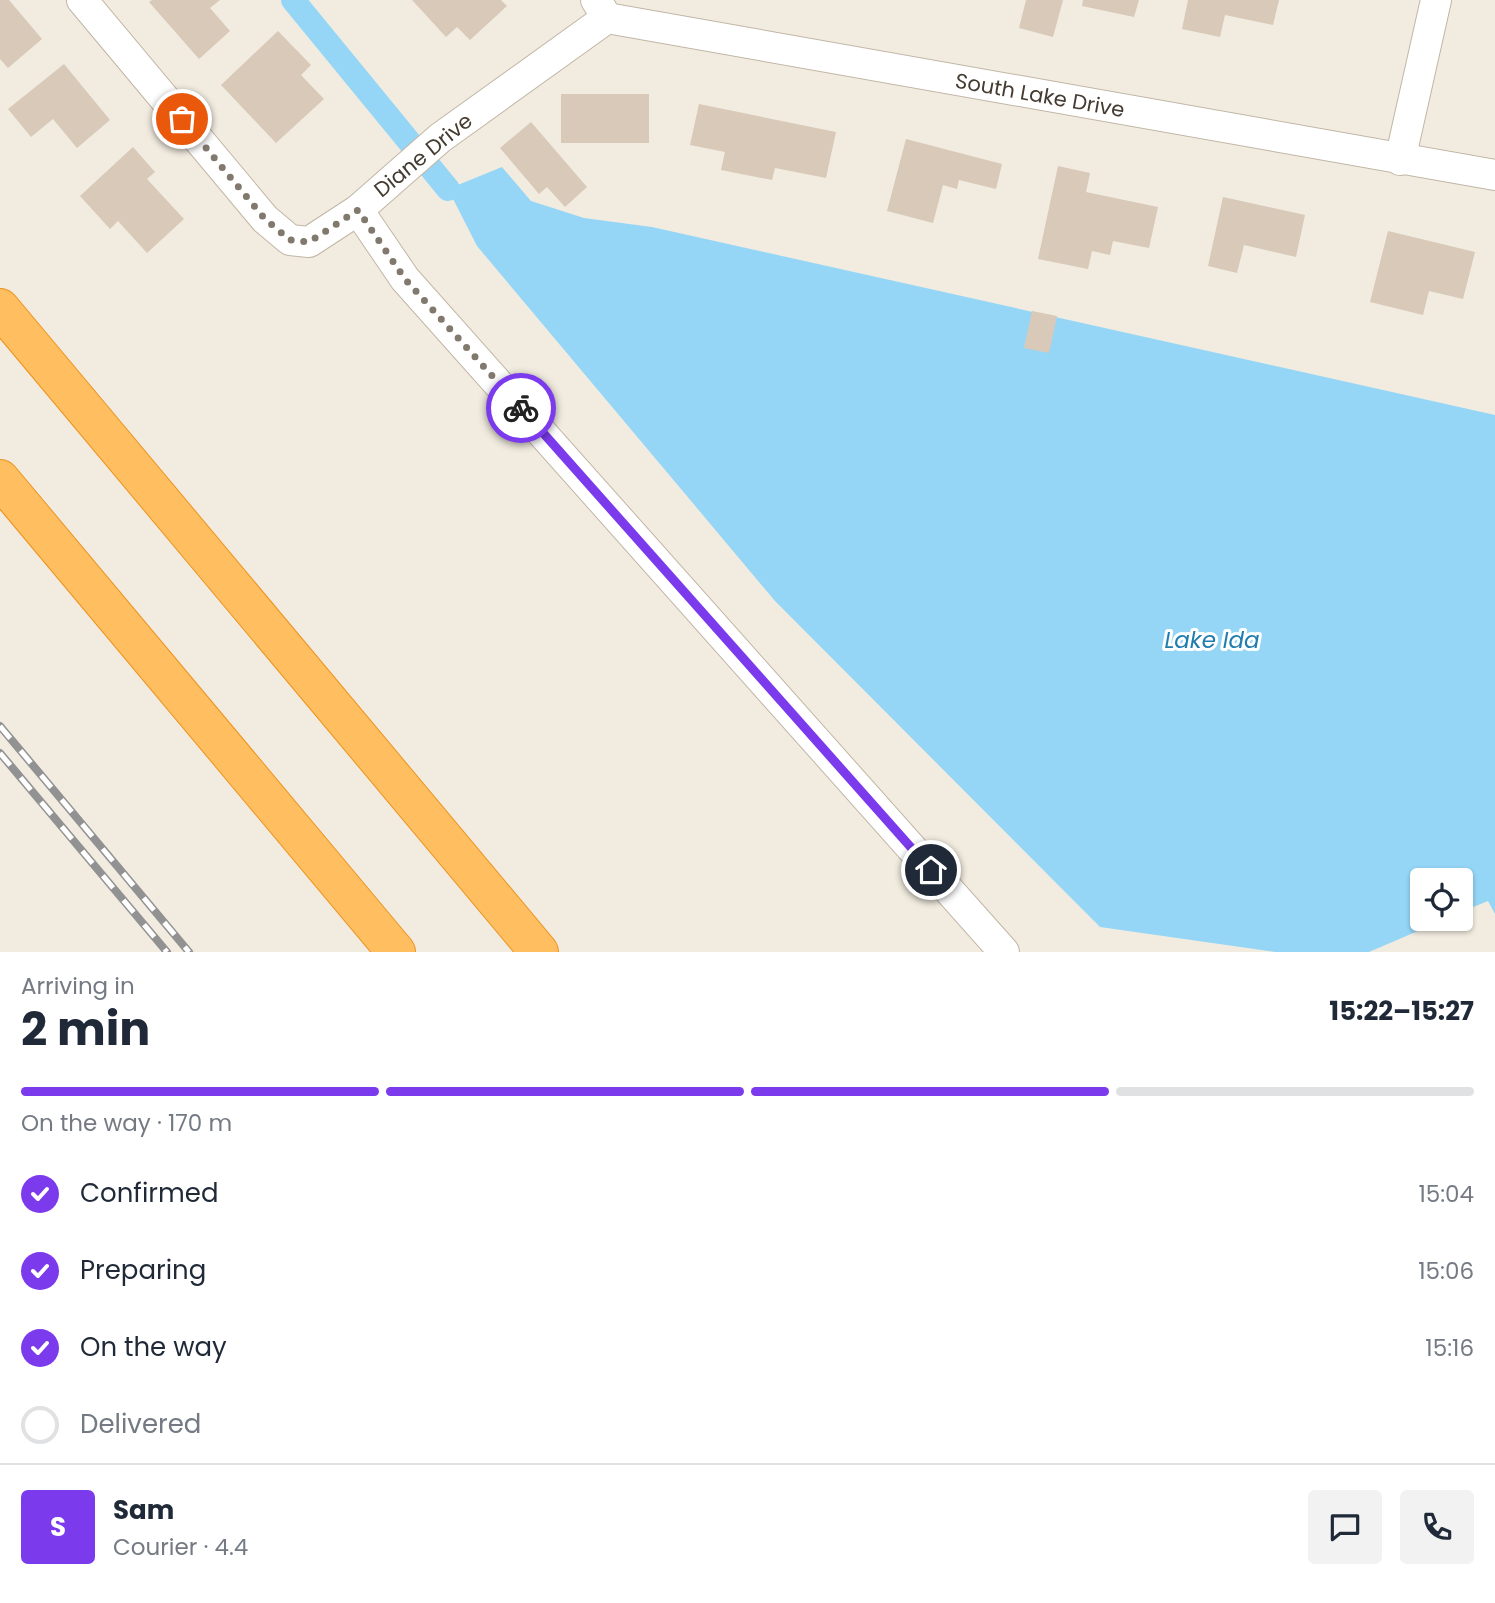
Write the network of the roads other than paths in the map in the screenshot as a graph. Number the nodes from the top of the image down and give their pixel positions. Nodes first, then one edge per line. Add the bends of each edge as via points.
1 (82, 0) edge
2 (1436, 0) edge
3 (601, 9) edge
4 (1400, 160) junction
5 (1495, 175) edge
6 (358, 210) junction
7 (0, 309) edge
8 (0, 479) edge
9 (396, 952) edge
10 (539, 952) edge
11 (1004, 952) edge

1 - 6 street, Diane Drive via 265,219 290,240 309,242
2 - 4 street
3 - 4 street, South Lake Drive
3 - 6 street, Diane Drive via 402,169
4 - 5 street, South Lake Drive
6 - 11 street via 405,279
7 - 10 highway
8 - 9 highway

